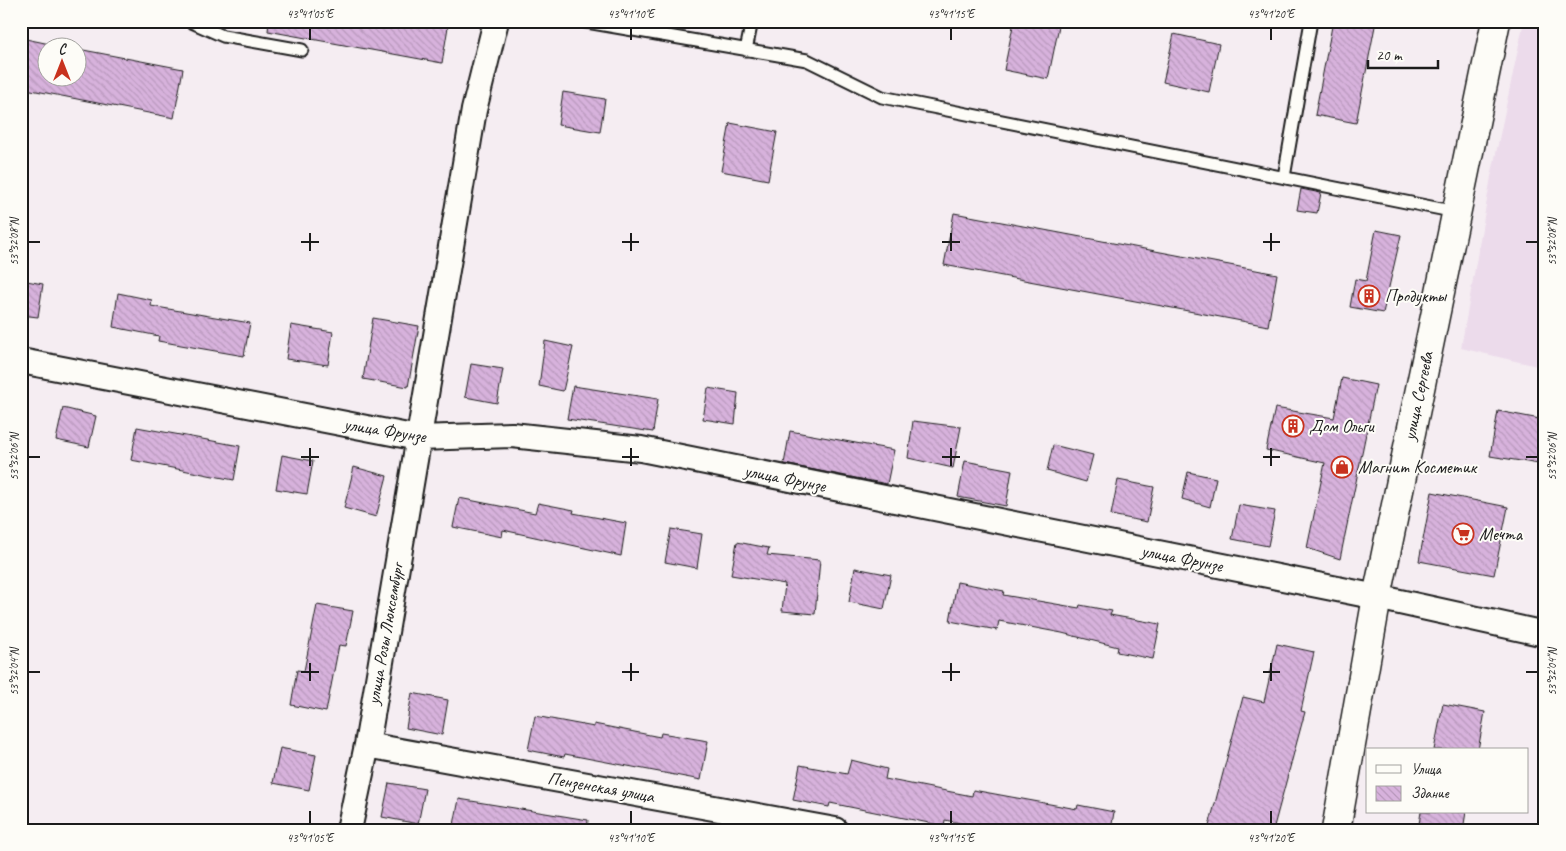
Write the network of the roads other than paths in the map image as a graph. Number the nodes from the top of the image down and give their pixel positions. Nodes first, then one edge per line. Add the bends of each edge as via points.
1 (189, 21) edge
2 (496, 21) edge
3 (581, 21) edge
4 (752, 21) edge
5 (1311, 21) edge
6 (1496, 21) edge
7 (302, 50) dead end
8 (746, 50) junction
9 (1284, 177) junction
10 (1456, 212) junction
11 (21, 361) edge
12 (418, 438) junction
13 (1377, 597) junction
14 (1545, 634) edge
15 (367, 745) junction
16 (349, 830) edge
17 (836, 830) edge
18 (1336, 830) edge

1 - 7 lane via 223,36
2 - 12 street, улица Розы Люксембург via 474,110
3 - 8 lane
4 - 8 lane
5 - 9 lane
6 - 10 main road, улица Сергеева
8 - 9 lane via 807,60 882,97
9 - 10 lane
10 - 13 main road, улица Сергеева
11 - 12 street, улица Фрунзе
12 - 13 street, улица Фрунзе via 512,435 641,449
12 - 15 street, улица Розы Люксембург
13 - 14 street, улица Фрунзе
13 - 18 main road, улица Сергеева
15 - 16 street, улица Розы Люксембург
15 - 17 street, Пензенская улица

